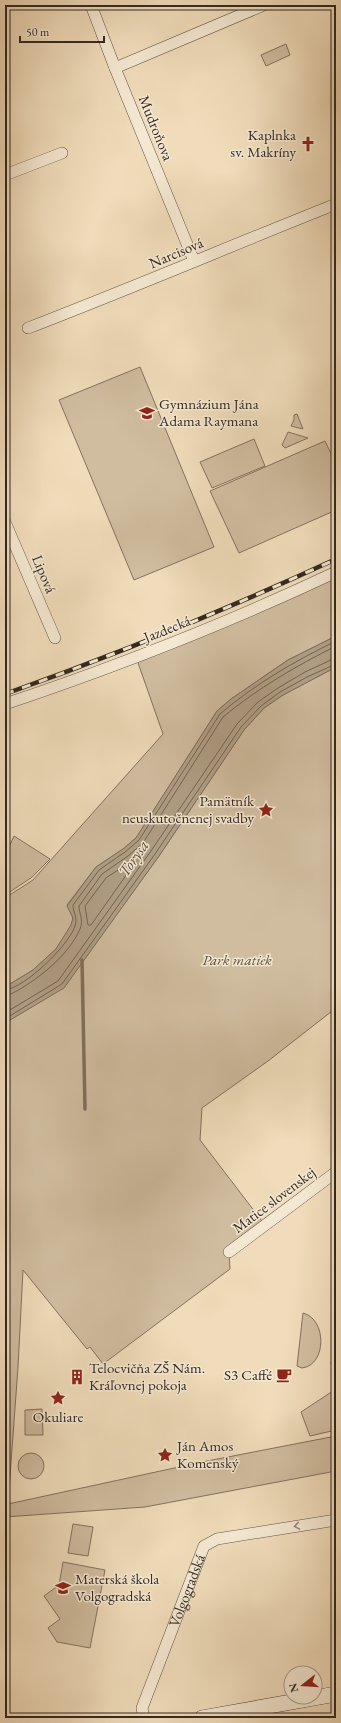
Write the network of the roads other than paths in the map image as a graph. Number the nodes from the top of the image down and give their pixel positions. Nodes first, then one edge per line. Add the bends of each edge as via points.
1 (91, 5) edge
2 (264, 5) edge
3 (115, 68) junction
4 (62, 152) dead end
5 (5, 175) edge
6 (336, 204) edge
7 (194, 261) junction
8 (28, 328) dead end
9 (5, 522) edge
10 (336, 572) edge
11 (55, 638) dead end
12 (5, 704) edge
13 (336, 1172) edge
14 (229, 1252) dead end
15 (336, 1520) edge
16 (336, 1694) edge
17 (144, 1718) edge
18 (202, 1718) edge

1 - 3 street, Mudroňova
2 - 3 street
3 - 7 street, Mudroňova
4 - 5 street
6 - 7 street, Narcisová
7 - 8 street, Narcisová via 130,289
9 - 11 street, Lipová
10 - 12 street, Jazdecká via 231,620 85,677
13 - 14 street, Matice slovenskej
15 -> 17 street, Volgogradská via 213,1540 202,1548 142,1708
16 - 18 street

